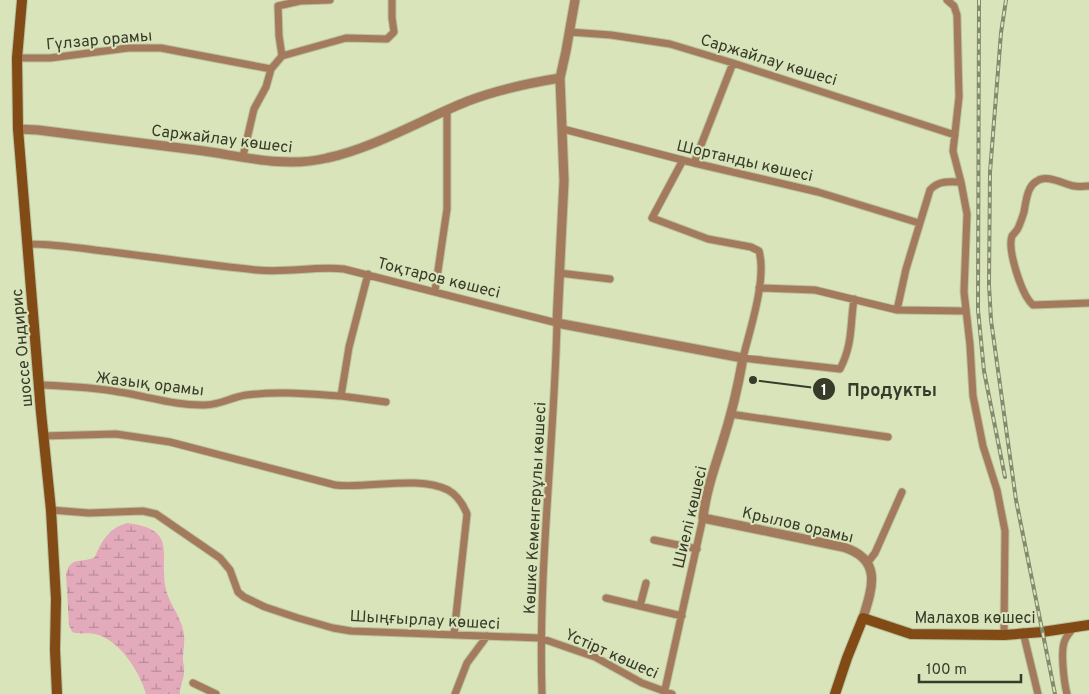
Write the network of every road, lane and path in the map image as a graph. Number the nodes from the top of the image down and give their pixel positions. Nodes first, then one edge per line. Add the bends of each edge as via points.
1 (22, 0) edge
2 (330, 0) edge
3 (392, 0) edge
4 (575, 0) edge
5 (947, 0) edge
6 (569, 32) junction
7 (282, 56) junction
8 (16, 58) junction
9 (734, 63) junction
10 (271, 69) junction
11 (560, 78) junction
12 (447, 110) junction
13 (18, 129) junction
14 (563, 129) junction
15 (955, 135) junction
16 (243, 156) junction
17 (683, 160) junction
18 (694, 163) junction
19 (961, 182) junction
20 (1089, 186) edge
21 (919, 222) junction
22 (27, 244) junction
23 (559, 273) junction
24 (368, 274) junction
25 (610, 279) dead end
26 (759, 288) junction
27 (435, 291) junction
28 (854, 299) junction
29 (1089, 302) edge
30 (897, 310) junction
31 (966, 311) junction
32 (557, 323) junction
33 (743, 358) junction
34 (39, 385) junction
35 (341, 396) junction
36 (386, 402) dead end
37 (730, 414) junction
38 (44, 436) junction
39 (888, 437) dead end
40 (902, 492) dead end
41 (51, 510) junction
42 (703, 518) junction
43 (654, 540) dead end
44 (697, 549) junction
45 (868, 562) junction
46 (646, 583) dead end
47 (606, 598) dead end
48 (640, 606) junction
49 (682, 616) junction
50 (863, 618) junction
51 (1089, 625) edge
52 (1074, 626) junction
53 (1023, 632) junction
54 (454, 634) junction
55 (1004, 635) junction
56 (487, 636) junction
57 (540, 638) junction
58 (193, 683) dead end
59 (664, 693) edge
60 (58, 694) edge
61 (216, 694) edge
62 (455, 694) edge
63 (542, 694) edge
64 (672, 694) edge
65 (835, 694) edge
66 (1038, 694) edge
67 (1066, 694) edge

1 - 8 main road, шоссе Ондирис
2 - 7 street via 278,6
3 - 7 street via 394,32 388,39 346,38
4 - 6 street
5 - 15 street via 954,6 959,35
6 - 9 street, Саржайлау көшесі via 670,44
6 - 11 street
7 - 10 street
8 - 10 street, Гүлзар орамы via 161,48
8 - 13 main road, шоссе Ондирис
9 - 15 street, Саржайлау көшесі
9 - 18 street
10 - 16 street via 254,109
11 - 12 street, Саржайлау көшесі via 489,94
11 - 14 street
12 - 16 street, Саржайлау көшесі via 328,158 297,163
12 - 27 street via 447,209
13 - 16 street, Саржайлау көшесі
13 - 22 main road, шоссе Ондирис
14 - 17 street, Шортанды көшесі
14 - 23 street
15 - 19 street via 953,151
17 - 18 street, Шортанды көшесі
17 - 26 street, Шиелі көшесі via 652,218 708,238 759,251
18 - 21 street, Шортанды көшесі via 818,192
19 - 21 street via 935,185 930,190
19 - 31 street via 967,214
20 - 29 street via 1047,179 1035,182 1030,187 1022,220 1011,244 1020,280 1028,301 1033,305
21 - 30 street
22 - 24 street, Тоқтаров көшесі via 259,270 324,267
22 - 34 main road, шоссе Ондирис
23 - 25 street
23 - 32 street
24 - 27 street, Тоқтаров көшесі
24 - 35 street via 349,347
26 - 28 street via 816,290
26 - 33 street, Шиелі көшесі
27 - 32 street, Тоқтаров көшесі
28 - 30 street
28 - 33 street, Тоқтаров көшесі via 851,339 840,369
30 - 31 street
31 - 55 street via 976,414 1005,531
32 - 33 street, Тоқтаров көшесі
32 - 57 street, Көшке Кеменгерұлы көшесі
33 - 37 street, Шиелі көшесі
34 - 35 street, Жазық орамы via 116,391 183,404 206,405 245,395 294,392
34 - 38 main road, шоссе Ондирис
35 - 36 street, Жазық орамы
37 - 39 street
37 - 42 street, Шиелі көшесі via 708,485
38 - 41 main road, шоссе Ондирис
38 - 54 street via 93,433 132,436 170,442 335,485 429,484 449,491 459,499 467,514
40 - 45 street
41 - 54 street, Шыңғырлау көшесі via 89,514 144,511 156,514 220,558 244,598 298,618 351,631
41 - 60 main road, шоссе Ондирис
42 - 44 street, Шиелі көшесі
42 - 45 street, Крылов орамы via 843,547 855,551
43 - 44 street
44 - 49 street, Шиелі көшесі
45 - 50 street, Крылов орамы via 872,577
46 - 48 street
47 - 48 street
48 - 49 street
49 - 59 street, Шиелі көшесі
50 - 55 main road, Малахов көшесі via 911,634
50 - 65 main road
51 - 52 main road, Малахов көшесі
52 - 53 main road, Малахов көшесі
52 - 67 street via 1065,639 1062,656
53 - 55 main road, Малахов көшесі
53 - 66 street
54 - 56 street, Шыңғырлау көшесі
56 - 57 street, Шыңғырлау көшесі
56 - 62 street via 468,663
57 - 59 street, Үстірт көшесі via 595,657
57 - 63 street, Көшке Кеменгерұлы көшесі
58 - 61 street
59 - 64 street, Үстірт көшесі

